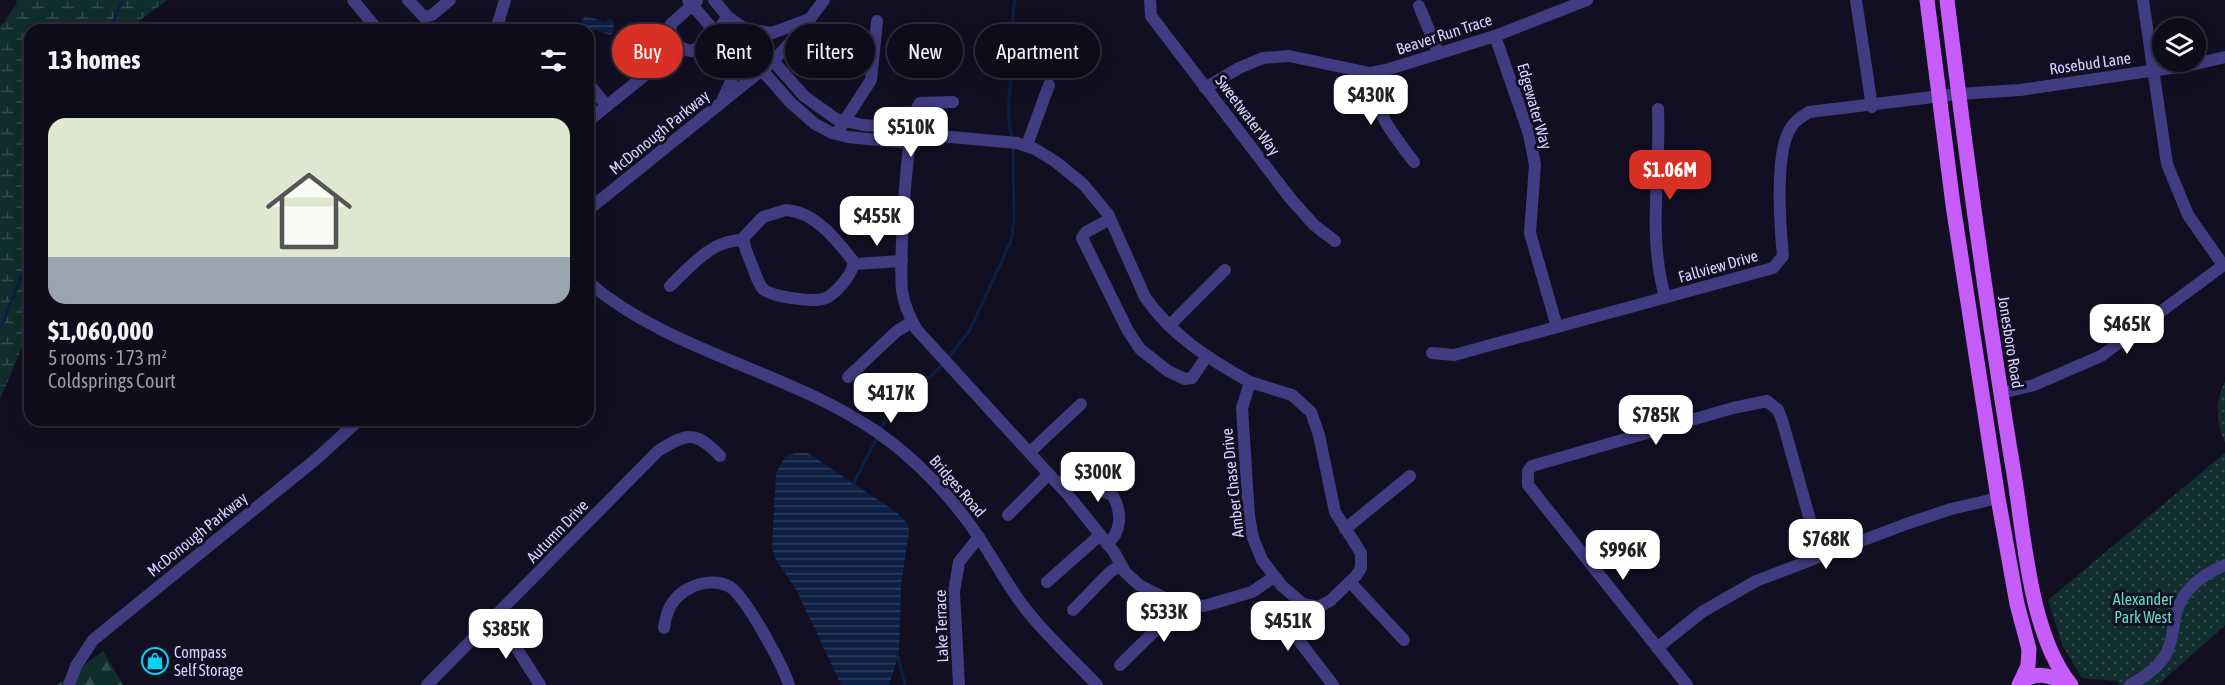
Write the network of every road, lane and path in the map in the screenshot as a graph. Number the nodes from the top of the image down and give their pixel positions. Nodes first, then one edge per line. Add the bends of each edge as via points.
1 (354, 0) edge
2 (408, 0) edge
3 (450, 0) edge
4 (505, 0) edge
5 (714, 0) edge
6 (824, 0) edge
7 (1150, 0) edge
8 (1587, 0) edge
9 (1856, 0) edge
10 (1927, 0) edge
11 (1947, 0) edge
12 (2142, 0) edge
13 (692, 2) edge
14 (1419, 6) dead end
15 (728, 17) junction
16 (812, 18) junction
17 (877, 21) dead end
18 (373, 24) edge
19 (498, 24) edge
20 (709, 24) edge
21 (723, 24) edge
22 (738, 24) edge
23 (773, 33) edge
24 (1495, 36) junction
25 (695, 49) edge
26 (1438, 52) junction
27 (2225, 57) edge
28 (773, 60) edge
29 (2206, 61) edge
30 (773, 62) edge
31 (2152, 71) joint
32 (2152, 72) edge
33 (1370, 73) junction
34 (642, 78) edge
35 (733, 78) edge
36 (752, 78) edge
37 (768, 78) edge
38 (1049, 85) dead end
39 (1205, 88) junction
40 (594, 91) edge
41 (1958, 94) junction
42 (1939, 97) junction
43 (952, 102) dead end
44 (720, 104) junction
45 (607, 106) junction
46 (1872, 106) junction
47 (1658, 109) dead end
48 (594, 116) edge
49 (843, 122) junction
50 (912, 128) junction
51 (837, 135) junction
52 (929, 135) junction
53 (908, 143) junction
54 (1027, 145) junction
55 (1414, 162) dead end
56 (594, 205) edge
57 (1110, 219) junction
58 (744, 240) junction
59 (1335, 241) dead end
60 (902, 261) junction
61 (854, 264) junction
62 (2224, 264) edge
63 (1225, 270) dead end
64 (670, 286) dead end
65 (594, 287) edge
66 (1665, 297) junction
67 (912, 322) junction
68 (1169, 326) junction
69 (1557, 327) junction
70 (1432, 352) dead end
71 (1207, 356) junction
72 (848, 377) dead end
73 (1250, 382) junction
74 (2001, 393) junction
75 (1081, 404) dead end
76 (352, 426) edge
77 (1030, 452) junction
78 (720, 456) dead end
79 (1049, 474) junction
80 (1410, 476) dead end
81 (1059, 485) junction
82 (1998, 498) junction
83 (1008, 515) dead end
84 (1345, 529) junction
85 (979, 537) junction
86 (1104, 539) junction
87 (1820, 556) junction
88 (2225, 565) edge
89 (1121, 566) junction
90 (1274, 576) junction
91 (1047, 582) dead end
92 (1350, 582) junction
93 (1174, 602) junction
94 (1308, 606) junction
95 (1073, 610) dead end
96 (491, 620) junction
97 (664, 628) dead end
98 (1404, 640) dead end
99 (1658, 648) junction
100 (1120, 665) dead end
101 (2019, 684) edge
102 (2069, 684) edge
103 (69, 685) edge
104 (427, 685) edge
105 (540, 685) edge
106 (789, 685) edge
107 (960, 685) edge
108 (1097, 685) edge
109 (1333, 685) edge
110 (1686, 685) edge
111 (2130, 685) edge

1 - 18 street
2 - 3 street via 424,17
4 - 19 street
5 - 15 street
6 - 16 street, McDonough Parkway
7 - 39 street, Sweetwater Way via 1151,16
8 - 24 street, Beaver Run Trace
9 - 46 street
10 - 42 main road
11 - 41 main road, Jonesboro Road
12 - 31 street
13 - 20 street
13 - 25 street via 671,24 670,33 683,49
14 - 26 street
15 - 21 street
15 - 22 street
16 - 23 street
16 - 28 street, McDonough Parkway
17 - 49 street via 871,80
24 - 26 street, Beaver Run Trace
24 - 69 street, Edgewater Way via 1529,134 1535,165 1530,233
26 - 33 street, Beaver Run Trace
27 - 29 street, Rosebud Lane
30 - 49 street via 811,102
31 - 41 street, Rosebud Lane via 2020,90
32 - 62 street via 2167,164 2188,215
33 - 39 street, Beaver Run Trace via 1289,56 1263,58
33 - 55 street via 1371,91 1378,108
34 - 45 street
35 - 44 street
36 - 44 street, McDonough Parkway
37 - 51 street via 799,111
38 - 54 street
39 - 59 street, Sweetwater Way via 1290,198
40 - 45 street
41 - 42 street, Fallview Drive
41 - 74 main road, Jonesboro Road
42 - 46 street, Fallview Drive
42 - 82 main road
43 - 50 street via 920,103
44 - 56 street, McDonough Parkway
45 - 48 street
46 - 66 street, Fallview Drive via 1809,112 1787,132 1780,190 1783,256 1773,268
47 - 66 street via 1654,240
49 - 50 street
49 - 51 street
50 - 52 street
50 - 53 street
51 - 53 street
52 - 53 street
52 - 54 street
53 - 60 street
54 - 57 street via 1074,176 1100,202
57 - 68 street via 1145,297
57 - 71 street via 1082,238 1135,341 1148,357 1185,379 1192,378
58 - 61 street via 763,217 793,211 816,221
58 - 61 street via 759,282 764,290 774,294 825,298 851,273
58 - 64 street via 712,248
60 - 61 street
60 - 67 street via 903,296
62 - 74 street via 2101,356 2034,385
63 - 68 street
65 - 85 street, Bridges Road via 650,326 833,404 879,433 921,468
66 - 69 street, Fallview Drive
67 - 72 street
67 - 77 street via 929,346
68 - 71 street
69 - 70 street, Fallview Drive via 1454,355
71 - 73 street
73 - 84 street via 1292,395 1311,412 1320,435 1335,512
73 - 90 street, Amber Chase Drive via 1242,408 1250,524 1258,550
74 - 102 main road, Jonesboro Road via 2040,620 2049,650
75 - 77 street
76 - 103 street, McDonough Parkway via 93,640
77 - 79 street
78 - 96 street, Autumn Drive via 705,441 693,436 680,438 658,452
79 - 81 street
79 - 83 street
80 - 84 street
81 - 86 street
81 - 86 street via 1077,476 1113,496 1119,526 1117,534
82 - 87 street via 1951,508
82 - 101 main road via 2017,604 2030,649 2028,666
84 - 92 street via 1362,556 1361,568
85 - 107 street, Lake Terrace via 959,562 954,592
85 - 108 street, Bridges Road via 1027,611
86 - 89 street
86 - 91 street
87 - 99 street via 1731,593
87 - 99 street via 1785,427 1778,410 1767,401 1532,465 1528,485
88 - 111 street via 2203,576 2184,595 2164,657
89 - 93 street via 1139,585
89 - 95 street via 1110,572
90 - 93 street via 1257,590 1216,604
90 - 94 street, Amber Chase Drive
92 - 94 street via 1323,605
92 - 98 street
93 - 100 street via 1170,616
94 - 109 street via 1300,642
96 - 104 street, Autumn Drive
96 - 105 street via 510,638
97 - 106 street via 665,616 680,592 697,584 729,587 753,616
99 - 110 street
101 - 102 main road via 2043,675

